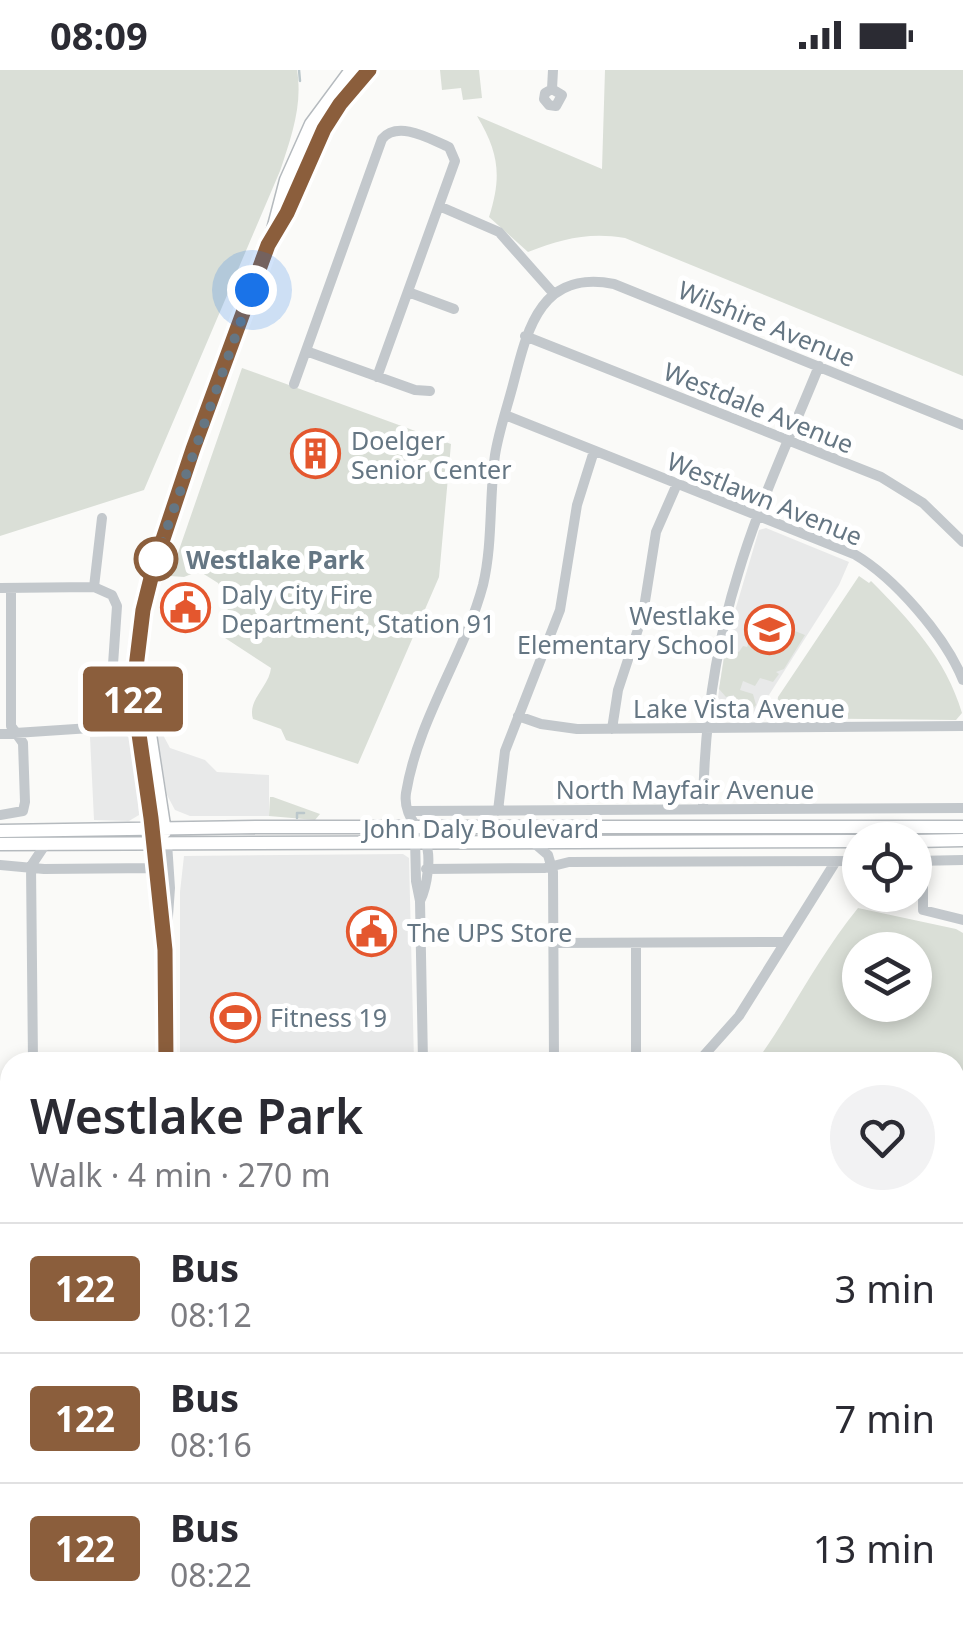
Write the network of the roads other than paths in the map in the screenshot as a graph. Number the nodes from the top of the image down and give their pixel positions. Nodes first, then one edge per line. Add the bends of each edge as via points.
1 (370, 70) edge
2 (562, 70) edge
3 (347, 76) edge
4 (552, 79) edge
5 (439, 206) junction
6 (408, 292) junction
7 (554, 294) junction
8 (454, 309) dead end
9 (526, 336) junction
10 (306, 351) junction
11 (819, 366) junction
12 (378, 377) junction
13 (294, 384) dead end
14 (430, 392) dead end
15 (505, 415) junction
16 (963, 424) edge
17 (789, 441) junction
18 (594, 451) junction
19 (677, 484) junction
20 (758, 516) junction
21 (102, 518) dead end
22 (963, 542) edge
23 (94, 587) junction
24 (5, 588) edge
25 (138, 652) junction
26 (963, 680) edge
27 (144, 700) junction
28 (518, 716) junction
29 (136, 725) junction
30 (963, 726) edge
31 (115, 728) junction
32 (707, 728) junction
33 (612, 729) junction
34 (0, 734) edge
35 (17, 734) junction
36 (150, 736) junction
37 (160, 798) junction
38 (963, 808) edge
39 (703, 809) junction
40 (498, 810) junction
41 (408, 811) junction
42 (0, 815) edge
43 (263, 827) junction
44 (158, 828) junction
45 (414, 828) junction
46 (963, 828) edge
47 (0, 832) edge
48 (932, 840) edge
49 (963, 840) edge
50 (842, 841) edge
51 (160, 843) junction
52 (421, 843) junction
53 (534, 843) junction
54 (0, 844) edge
55 (45, 845) junction
56 (932, 860) edge
57 (963, 860) edge
58 (836, 861) junction
59 (842, 861) edge
60 (0, 866) edge
61 (32, 866) junction
62 (156, 868) junction
63 (553, 868) junction
64 (426, 869) junction
65 (420, 901) junction
66 (931, 912) edge
67 (963, 920) edge
68 (785, 942) junction
69 (636, 943) junction
70 (554, 944) junction
71 (165, 950) junction
72 (32, 1052) edge
73 (166, 1052) edge
74 (423, 1052) edge
75 (554, 1052) edge
76 (636, 1052) edge
77 (707, 1052) edge

1 - 3 main road
2 - 4 street
3 - 25 main road via 300,145 276,209 154,566
5 - 6 street
5 - 7 street via 499,232
5 - 10 street via 454,154 394,129 384,136
6 - 8 street
6 - 12 street
7 - 9 street
7 - 11 street, Wilshire Avenue via 586,282 614,284
9 - 15 street
9 - 17 street, Westdale Avenue
10 - 12 street
10 - 13 street
11 - 16 street, Wilshire Avenue
11 - 17 street
12 - 14 street
15 - 18 street, Westlawn Avenue
15 - 41 street via 482,585 423,735 406,791
17 - 20 street
17 - 22 street, Westdale Avenue via 901,488
18 - 19 street, Westlawn Avenue
18 - 28 street via 577,505 560,610
19 - 20 street, Westlawn Avenue
19 - 33 street via 656,532 643,614
20 - 26 street, Westlawn Avenue via 867,562 941,640
20 - 32 street via 720,638
21 - 23 street
23 - 24 street
23 - 31 street via 108,592 116,606
24 - 35 street via 11,726
25 - 27 main road
25 - 29 main road
27 - 29 main road
27 - 36 main road
28 - 33 street, Lake Vista Avenue via 565,728
28 - 40 street via 502,762
29 - 31 street
29 - 36 main road
29 - 44 main road
30 - 32 street, Lake Vista Avenue
31 - 35 street
32 - 33 street, Lake Vista Avenue
32 - 39 street
34 - 35 street
35 - 42 street via 23,743 23,811
36 - 37 main road
37 - 43 main road via 184,821
37 - 44 main road
38 - 39 street, North Mayfair Avenue
39 - 40 street, North Mayfair Avenue
40 - 41 street, North Mayfair Avenue
41 - 45 street
43 - 44 main road, John Daly Boulevard
43 - 45 main road, John Daly Boulevard
44 - 47 main road, John Daly Boulevard
44 - 51 main road
45 - 46 main road, John Daly Boulevard
45 - 52 street
48 - 49 main road
50 - 53 main road, John Daly Boulevard
51 - 52 main road, John Daly Boulevard
51 - 55 main road, John Daly Boulevard
51 - 62 street
51 - 71 street via 169,920
52 - 53 main road, John Daly Boulevard
52 - 64 street
52 - 65 street
53 - 63 street
54 - 55 main road, John Daly Boulevard
55 - 61 street
56 - 57 street
58 - 59 street
58 - 63 street via 568,862
58 - 68 street
60 - 61 street
61 - 62 street
61 - 72 street
62 - 71 street
63 - 64 street
63 - 70 street
64 - 65 street
65 - 74 street
66 - 67 street
68 - 69 street
68 - 77 street via 739,1016
69 - 70 street
69 - 76 street
70 - 75 street
71 - 73 street

